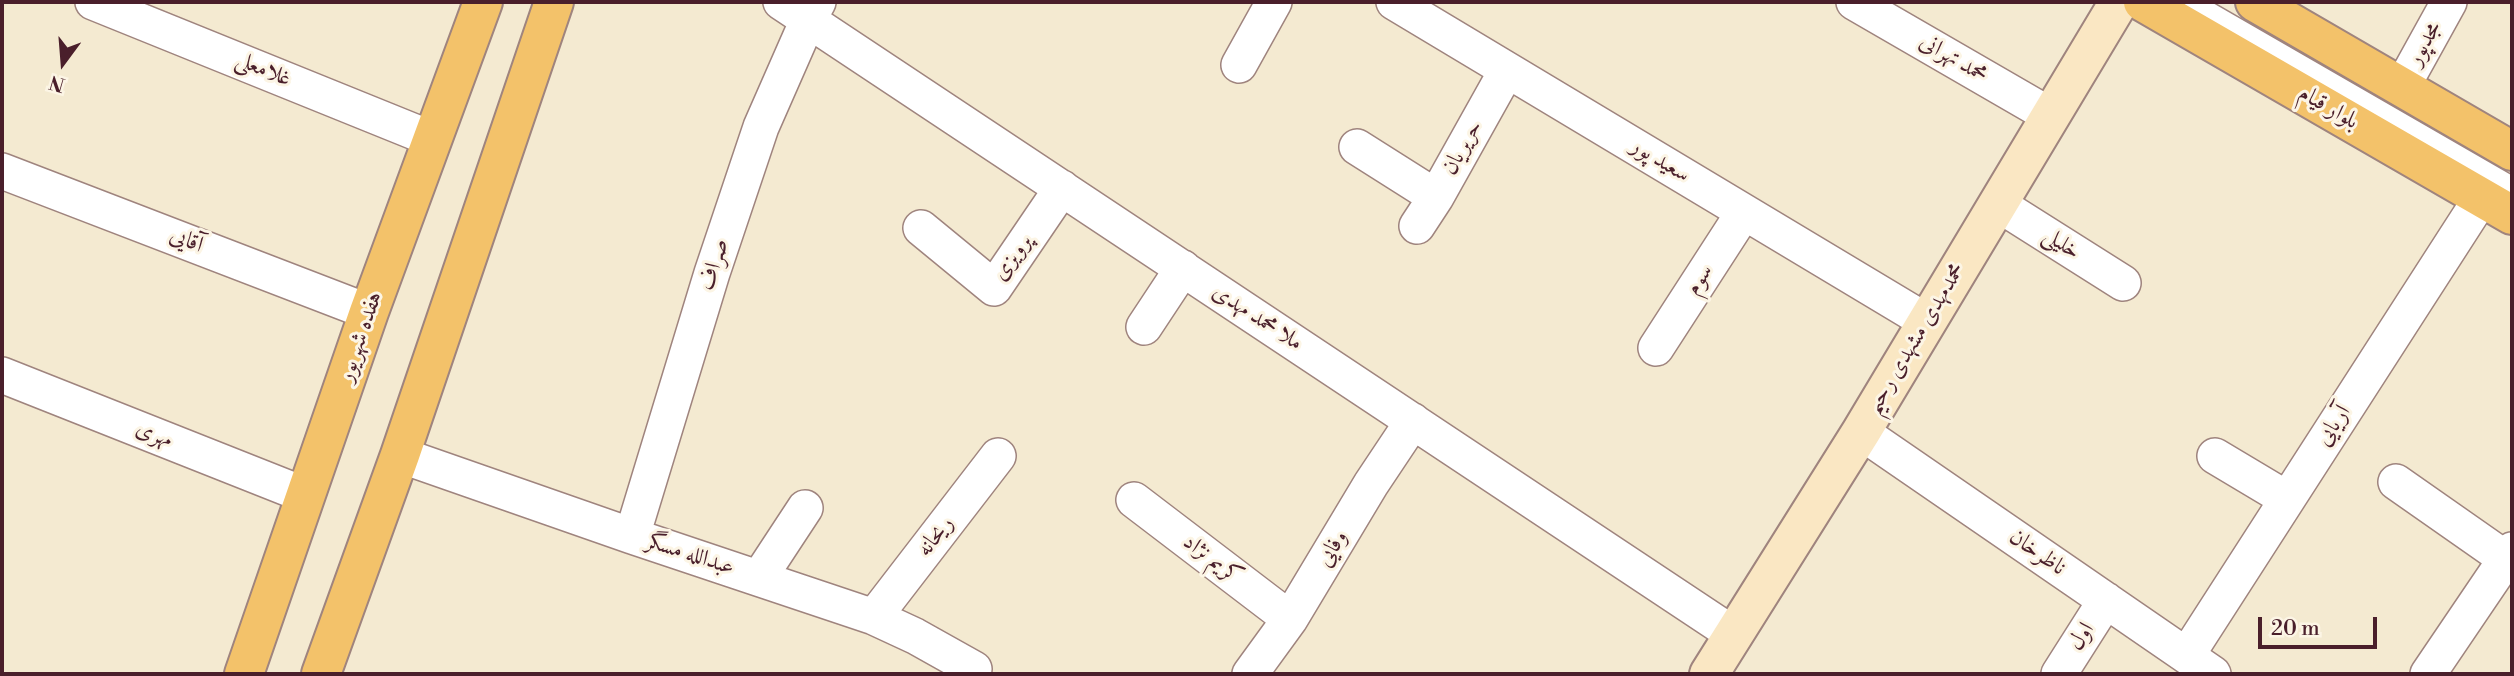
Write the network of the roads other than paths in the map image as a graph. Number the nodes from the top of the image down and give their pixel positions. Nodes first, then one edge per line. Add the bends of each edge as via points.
1 (93, 2) edge
2 (482, 2) edge
3 (554, 2) edge
4 (1274, 2) edge
5 (1394, 2) edge
6 (1854, 2) edge
7 (2119, 2) edge
8 (2143, 2) edge
9 (2193, 2) edge
10 (2255, 2) edge
11 (2449, 2) edge
12 (802, 8) edge
13 (1239, 65) dead end
14 (1507, 70) junction
15 (2402, 87) junction
16 (2051, 116) junction
17 (432, 139) junction
18 (1357, 147) dead end
19 (2512, 151) edge
20 (2, 171) edge
21 (1062, 188) junction
22 (1436, 197) junction
23 (2502, 199) edge
24 (1998, 204) junction
25 (1744, 212) junction
26 (1417, 226) dead end
27 (921, 228) dead end
28 (1183, 268) junction
29 (2123, 283) dead end
30 (369, 312) junction
31 (1926, 321) junction
32 (1144, 327) dead end
33 (1656, 348) dead end
34 (2, 375) edge
35 (1413, 421) junction
36 (1861, 432) junction
37 (400, 455) junction
38 (998, 456) dead end
39 (2215, 456) dead end
40 (2396, 482) dead end
41 (306, 495) junction
42 (2287, 499) junction
43 (1134, 500) dead end
44 (805, 508) dead end
45 (632, 537) junction
46 (2509, 554) edge
47 (759, 578) junction
48 (2106, 600) junction
49 (874, 617) junction
50 (1290, 620) junction
51 (1733, 634) junction
52 (2200, 665) edge
53 (973, 671) edge
54 (244, 674) edge
55 (321, 674) edge
56 (1250, 674) edge
57 (1709, 674) edge
58 (2059, 674) edge
59 (2428, 674) edge

1 - 17 street, غلامعلی
2 - 17 main road, هفده شهریور
3 - 37 main road
4 - 13 street
5 - 14 street, سعید پور
6 - 16 street, محمد تهرانی
7 - 16 main road, محمدمهدی مشهدی رحیم
8 - 23 main road, بلوار قیام
9 - 23 lane
10 - 15 main road
11 - 15 street, مجدپور
12 - 21 street, ملا محمد مهدی
12 - 45 street, صراف via 712,273
14 - 22 street, حریریان
14 - 25 street, سعید پور
15 - 19 main road
16 - 24 main road, محمدمهدی مشهدی رحیم
17 - 30 main road, هفده شهریور
18 - 22 street
20 - 30 street, آقایی
21 - 27 street, پرویزی via 993,288
21 - 28 street, ملا محمد مهدی
22 - 26 street, حریریان
23 - 42 street, آریایی
24 - 29 street, خلیلی
24 - 31 main road, محمدمهدی مشهدی رحیم
25 - 31 street, سعید پور
25 - 33 street, سوم
28 - 32 street
28 - 35 street, ملا محمد مهدی
30 - 41 main road, هفده شهریور
31 - 36 main road, محمدمهدی مشهدی رحیم
34 - 41 street, مهری
35 - 50 street, وفایی
35 - 51 street, ملا محمد مهدی
36 - 48 street, ناظرخان
36 - 51 main road, محمدمهدی مشهدی رحیم
37 - 45 street, عبدالله مسگر
37 - 55 main road
38 - 49 street, ریحانه
39 - 42 street
40 - 46 street
41 - 54 main road, هفده شهریور
42 - 52 street, آریایی
43 - 50 street, کریم نژاد
44 - 47 street
45 - 47 street, عبدالله مسگر
46 - 59 street
47 - 49 street, عبدالله مسگر
48 - 52 street, ناظرخان
48 - 58 street, اول
49 - 53 street, عبدالله مسگر
50 - 56 street, وفایی
51 - 57 main road, محمدمهدی مشهدی رحیم

